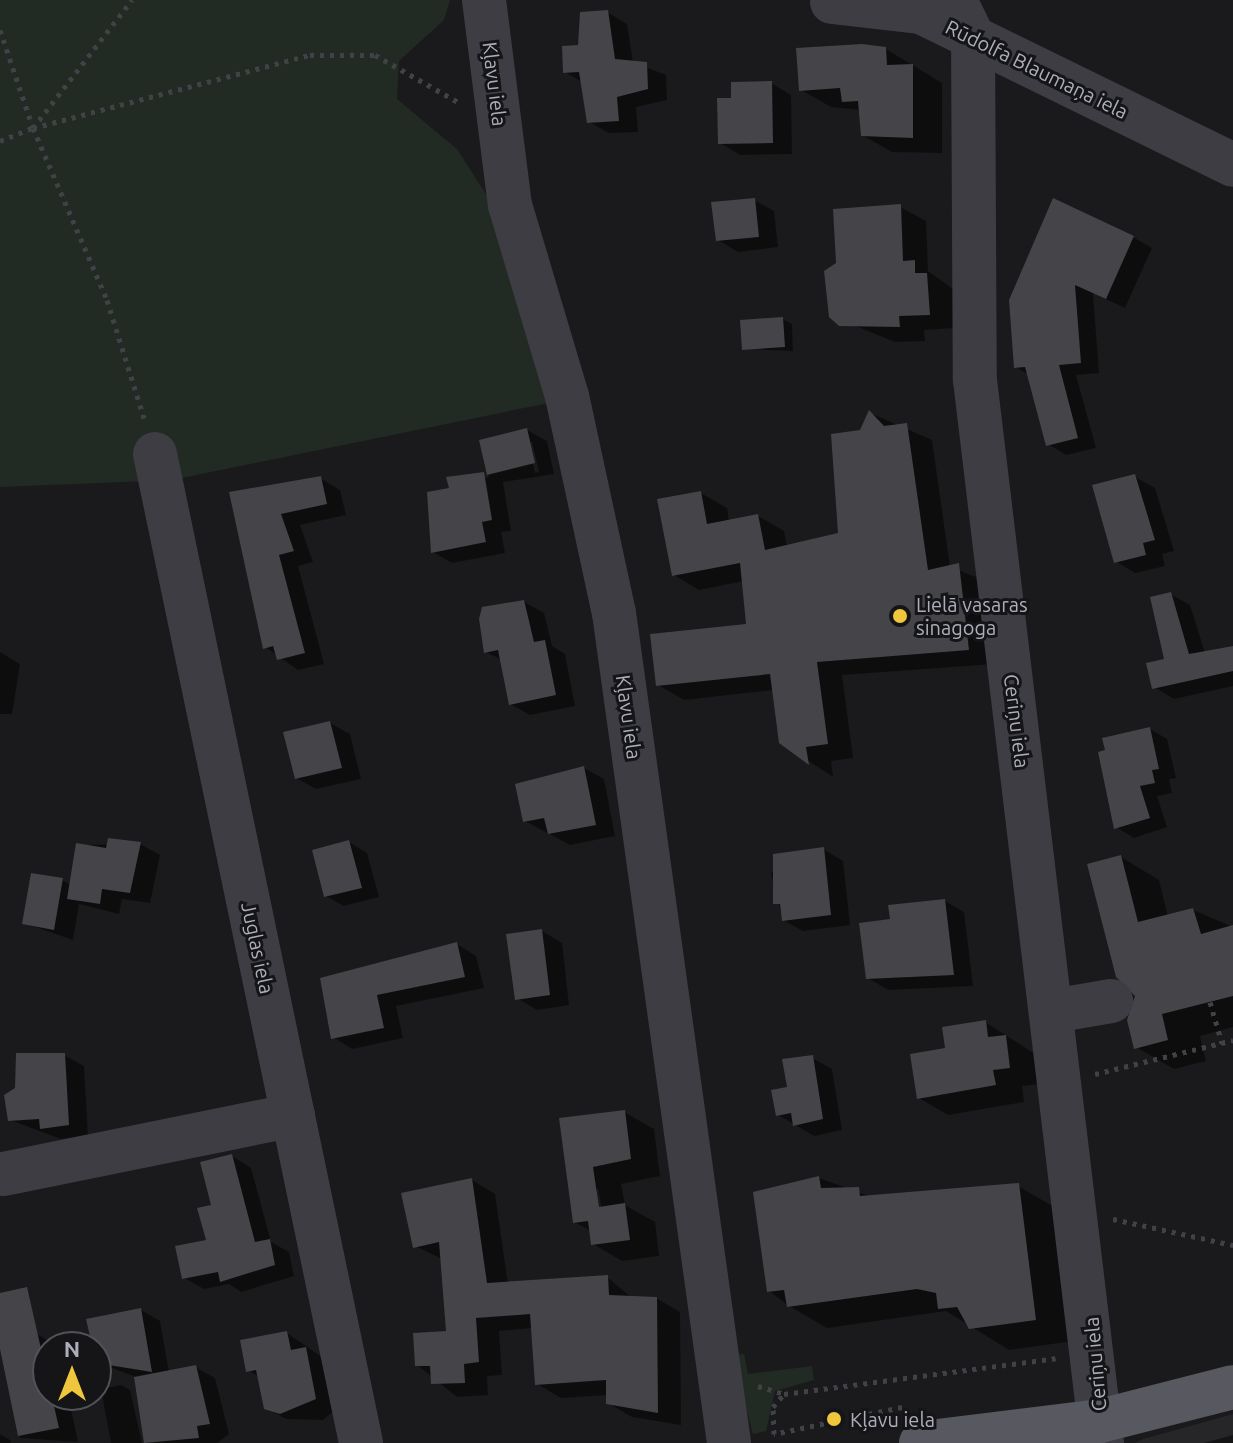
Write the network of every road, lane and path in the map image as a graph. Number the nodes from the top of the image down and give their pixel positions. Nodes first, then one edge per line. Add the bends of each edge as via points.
1 (132, 0) edge
2 (484, 0) edge
3 (832, 2) dead end
4 (964, 19) edge
5 (0, 30) edge
6 (33, 128) junction
7 (501, 133) junction
8 (0, 141) edge
9 (1233, 165) edge
10 (155, 454) joint
11 (1111, 1001) dead end
12 (1210, 1002) dead end
13 (1053, 1011) junction
14 (1233, 1040) edge
15 (1222, 1043) junction
16 (1094, 1074) dead end
17 (293, 1115) junction
18 (4, 1174) dead end
19 (1080, 1224) junction
20 (1233, 1245) edge
21 (1069, 1356) dead end
22 (1233, 1387) edge
23 (1101, 1432) edge
24 (774, 1434) dead end
25 (361, 1443) edge
26 (729, 1443) edge
27 (921, 1443) edge

1 - 6 path
2 - 7 street, Kļavu iela
3 - 4 street, Rūdolfa Blaumaņa iela
4 - 9 street, Rūdolfa Blaumaņa iela
4 - 13 street, Ceriņu iela via 975,380
5 - 6 path
6 - 7 path via 310,55 375,55 426,79
6 - 8 path
6 - 10 path via 107,300
7 - 26 street, Kļavu iela via 510,205 567,396 614,613
10 - 17 street, Juglas iela
11 - 13 street
12 - 15 path
13 - 19 street, Ceriņu iela
14 - 15 path
15 - 16 path
17 - 18 street
17 - 25 street, Juglas iela
19 - 20 path via 1112,1219
19 - 23 street, Ceriņu iela
21 - 24 path via 784,1394 773,1407
22 - 23 main road
23 - 27 main road

